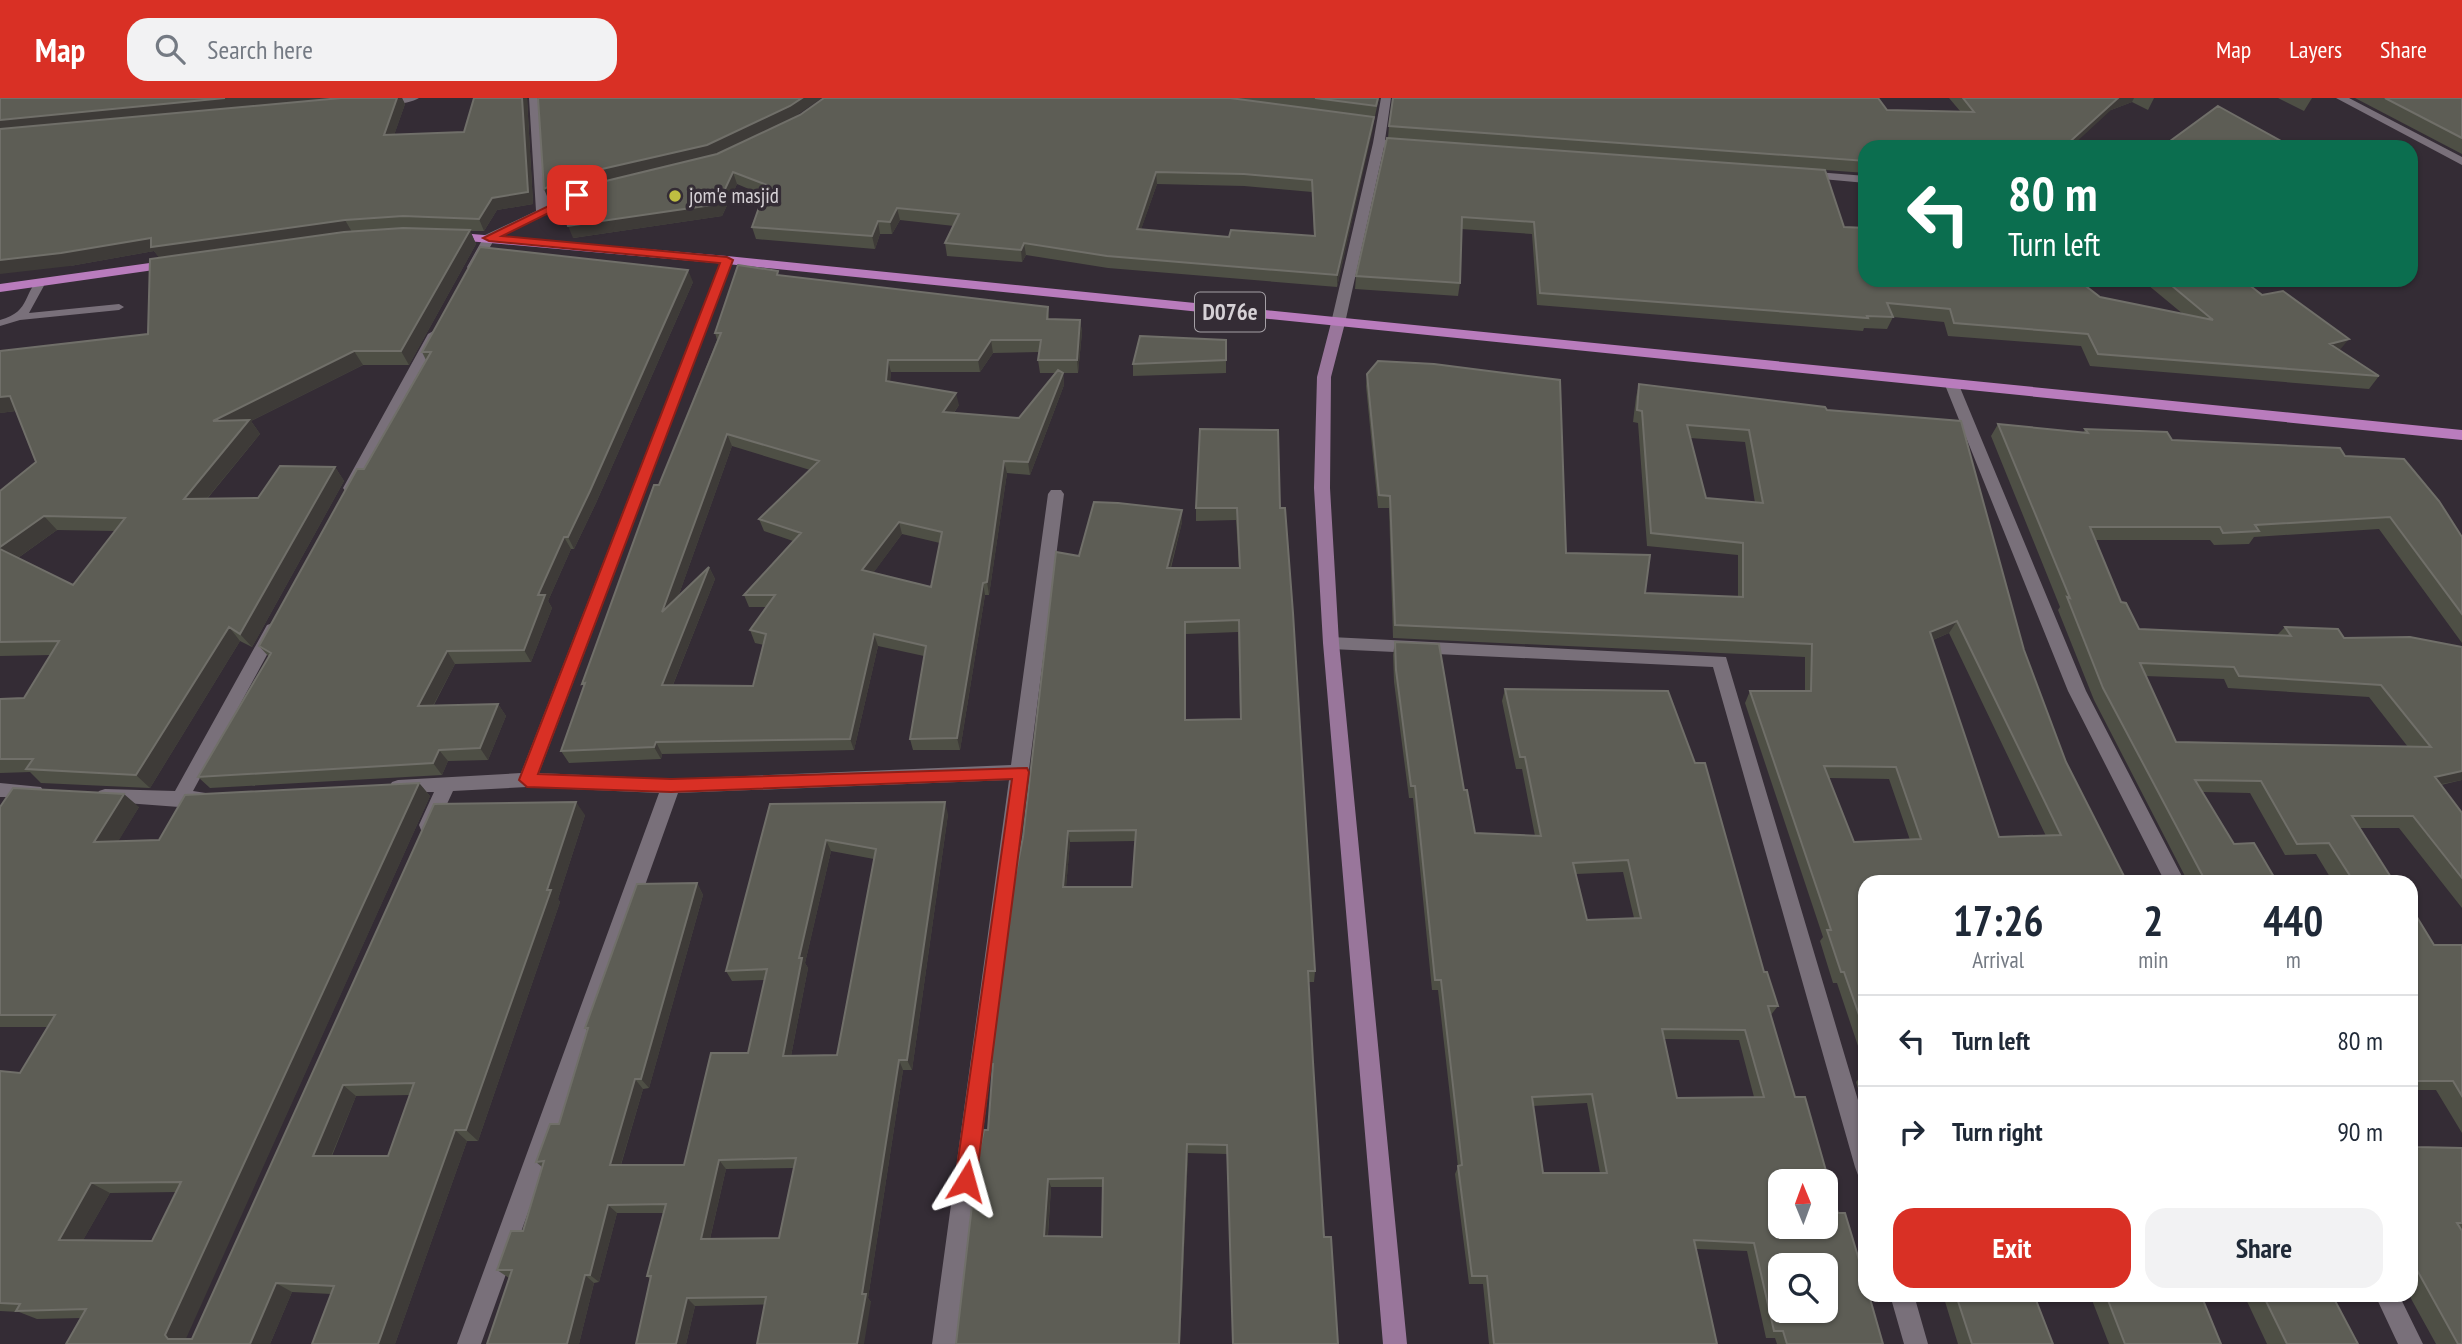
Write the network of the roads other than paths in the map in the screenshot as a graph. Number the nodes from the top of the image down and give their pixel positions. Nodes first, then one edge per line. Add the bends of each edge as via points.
1 (414, 98) edge
2 (534, 98) edge
3 (1385, 98) edge
4 (2341, 98) edge
5 (372, 102) edge
6 (1379, 143) junction
7 (1420, 146) edge
8 (2462, 162) edge
9 (1796, 175) edge
10 (1858, 179) edge
11 (597, 190) edge
12 (541, 212) junction
13 (436, 236) edge
14 (489, 238) junction
15 (727, 260) junction
16 (189, 262) edge
17 (469, 274) edge
18 (41, 282) junction
19 (0, 288) edge
20 (119, 307) dead end
21 (21, 317) junction
22 (0, 323) edge
23 (442, 323) edge
24 (1338, 323) junction
25 (1952, 385) junction
26 (2462, 435) edge
27 (1056, 494) dead end
28 (340, 507) edge
29 (280, 617) edge
30 (1331, 643) junction
31 (1021, 772) junction
32 (527, 780) junction
33 (447, 784) junction
34 (671, 786) junction
35 (380, 788) edge
36 (0, 790) edge
37 (55, 793) edge
38 (82, 795) edge
39 (219, 798) edge
40 (178, 800) junction
41 (419, 843) edge
42 (2171, 875) edge
43 (1858, 1139) edge
44 (1904, 1302) edge
45 (2390, 1302) edge
46 (469, 1344) edge
47 (944, 1344) edge
48 (1395, 1344) edge
49 (1916, 1344) edge
50 (2411, 1344) edge

1 - 5 street
2 - 12 street
3 - 6 street via 1375,124
4 - 8 street
6 - 7 street
6 - 24 street
9 - 10 street
11 - 12 street
12 - 14 street
13 - 14 main road, D076e
14 - 15 main road, D076e
14 - 17 street
15 - 24 main road, D076e
15 - 32 street
16 - 18 main road
18 - 19 main road
18 - 21 lane
20 - 21 lane
21 - 22 lane
23 - 28 street
24 - 25 main road, D076e
24 - 30 main road via 1324,377 1321,488
25 - 26 main road, D076e
25 - 42 street via 2077,691
27 - 31 street
29 - 40 street
30 - 43 street via 1720,662
30 - 48 main road
31 - 34 street
31 - 47 street
32 - 33 street
32 - 34 street
33 - 35 street
33 - 41 street
34 - 46 street
36 - 37 street
38 - 40 street
39 - 40 street
44 - 49 street
45 - 50 street

